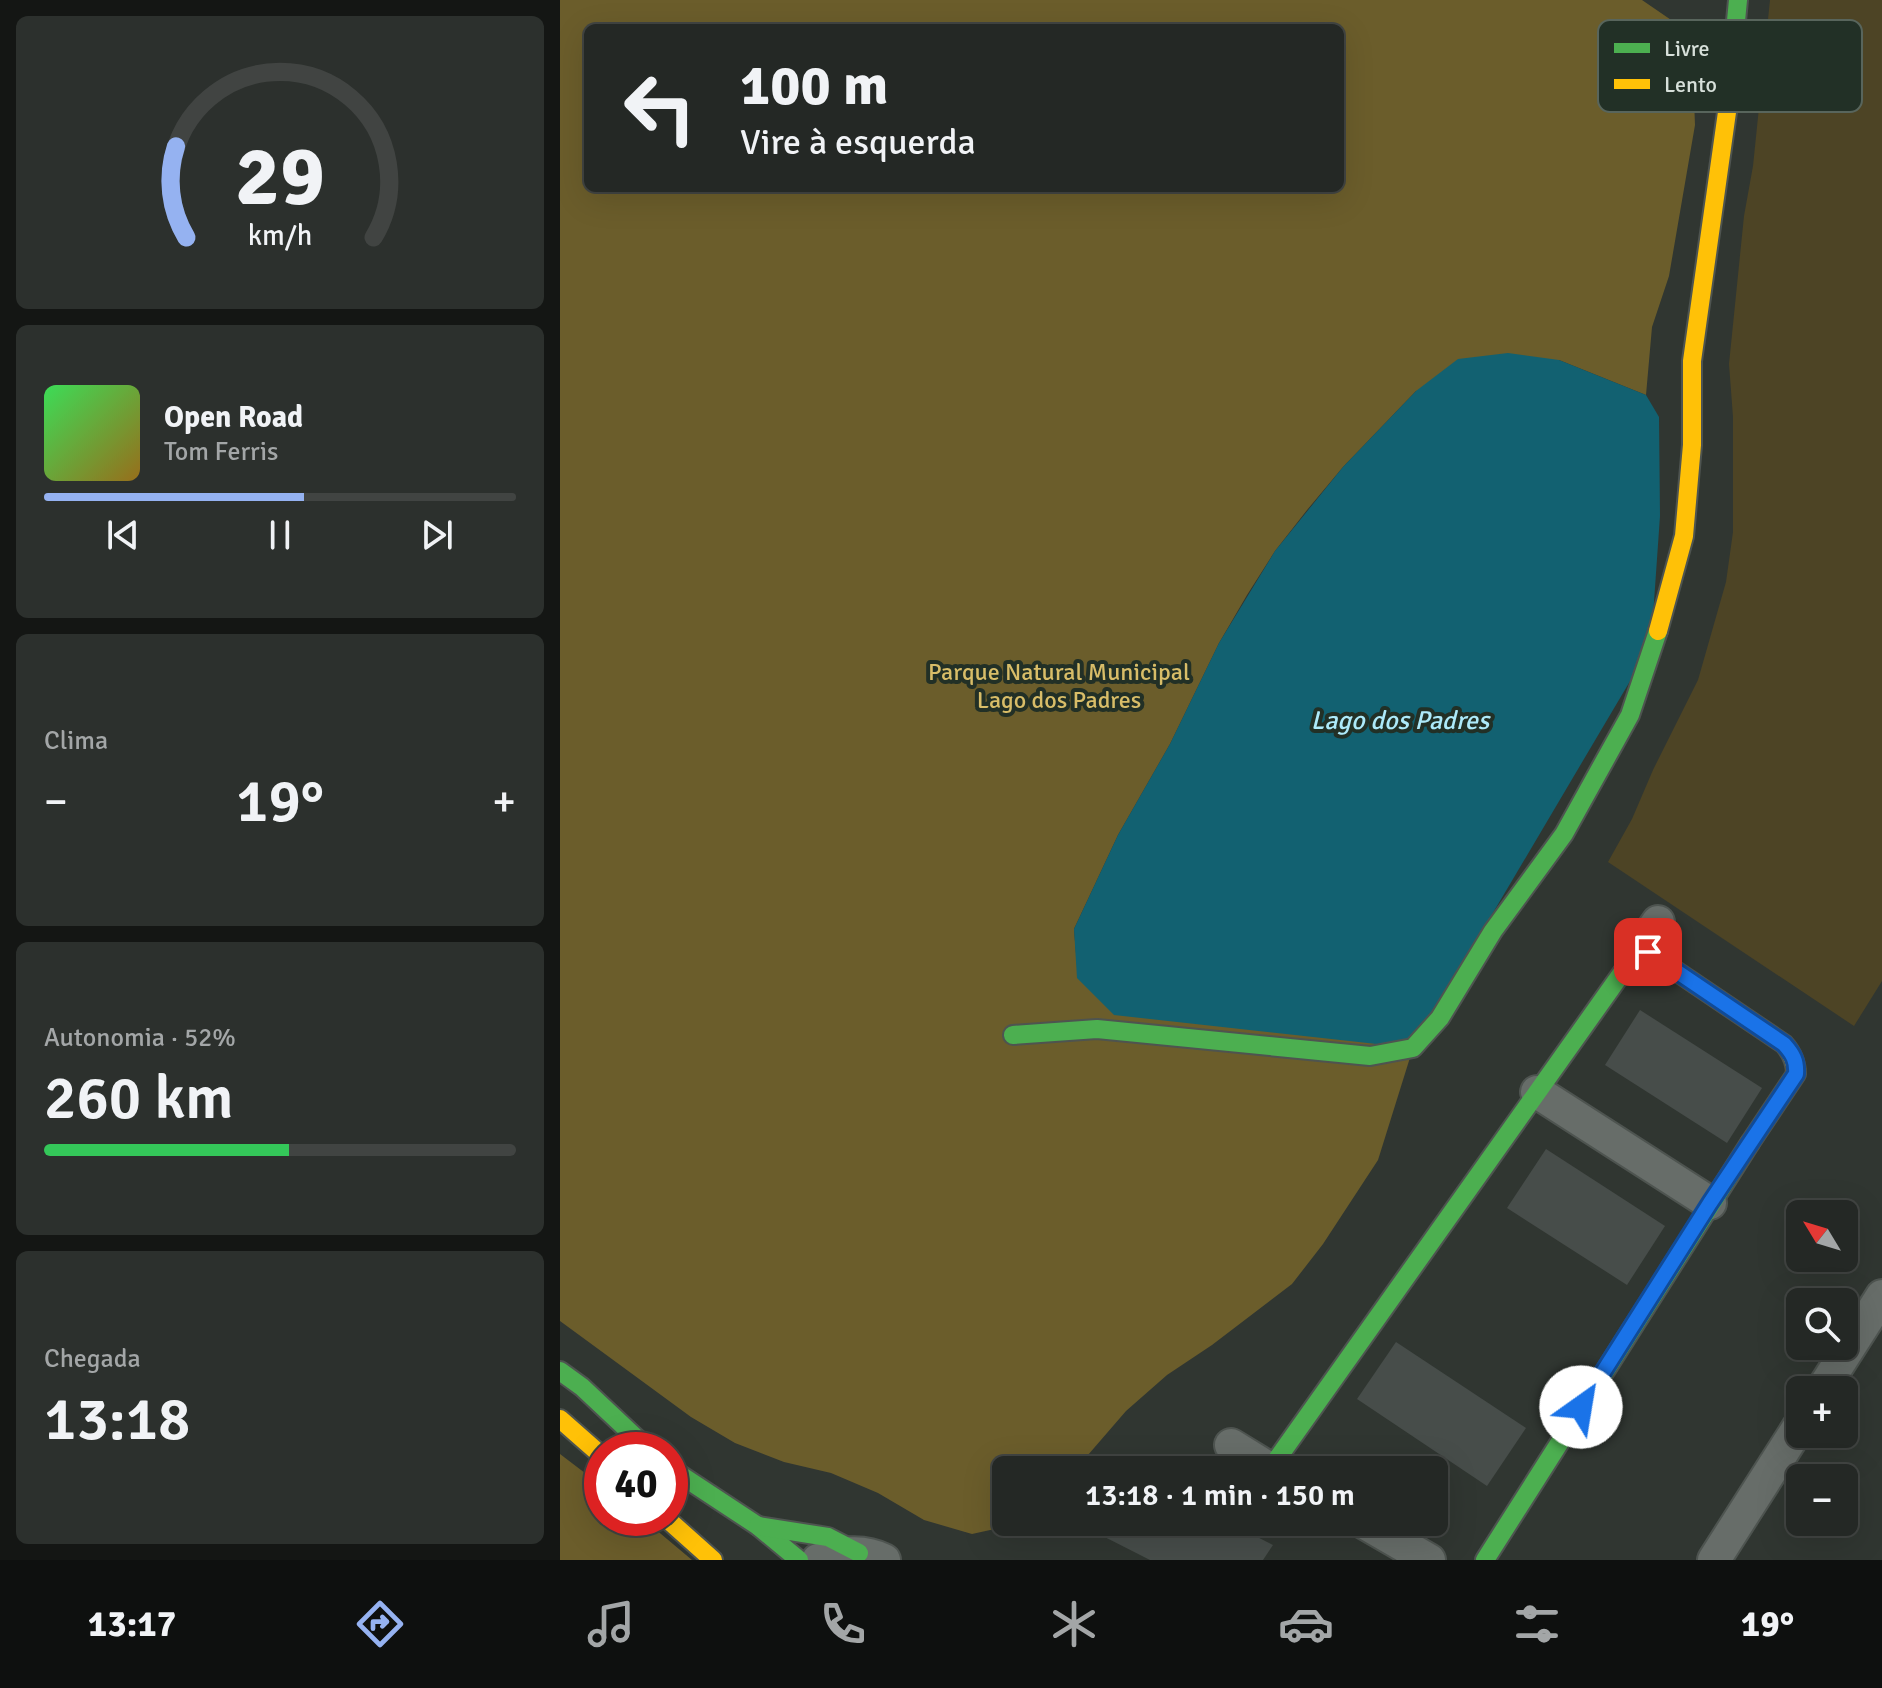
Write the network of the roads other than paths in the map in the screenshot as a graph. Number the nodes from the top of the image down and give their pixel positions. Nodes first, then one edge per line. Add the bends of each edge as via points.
1 (1738, 0) edge
2 (1736, 20) edge
3 (1727, 112) edge
4 (1658, 922) dead end
5 (1635, 955) junction
6 (1013, 1035) dead end
7 (1537, 1092) junction
8 (1710, 1203) junction
9 (1882, 1296) edge
10 (560, 1371) edge
11 (1831, 1376) edge
12 (560, 1419) edge
13 (630, 1432) edge
14 (584, 1440) edge
15 (1231, 1445) dead end
16 (1786, 1447) edge
17 (1249, 1456) edge
18 (1280, 1456) edge
19 (688, 1480) edge
20 (758, 1526) junction
21 (686, 1536) edge
22 (1387, 1536) edge
23 (872, 1556) edge
24 (713, 1560) edge
25 (799, 1560) edge
26 (818, 1560) edge
27 (1429, 1560) edge
28 (1485, 1560) edge
29 (1714, 1560) edge

1 - 2 street
3 - 6 street via 1692,361 1684,536 1668,601 1630,715 1564,834 1493,931 1440,1018 1413,1048 1370,1056 1097,1029
4 - 5 street
5 - 7 street
5 - 8 street via 1648,952 1671,966 1784,1044 1797,1064 1796,1074
7 - 8 street
7 - 18 street
8 - 28 street
9 - 11 street
10 - 13 street
12 - 14 street
15 - 17 street
16 - 29 street
19 - 20 street
20 - 23 street via 828,1537
20 - 25 street
21 - 24 street
22 - 27 street
23 - 26 street

